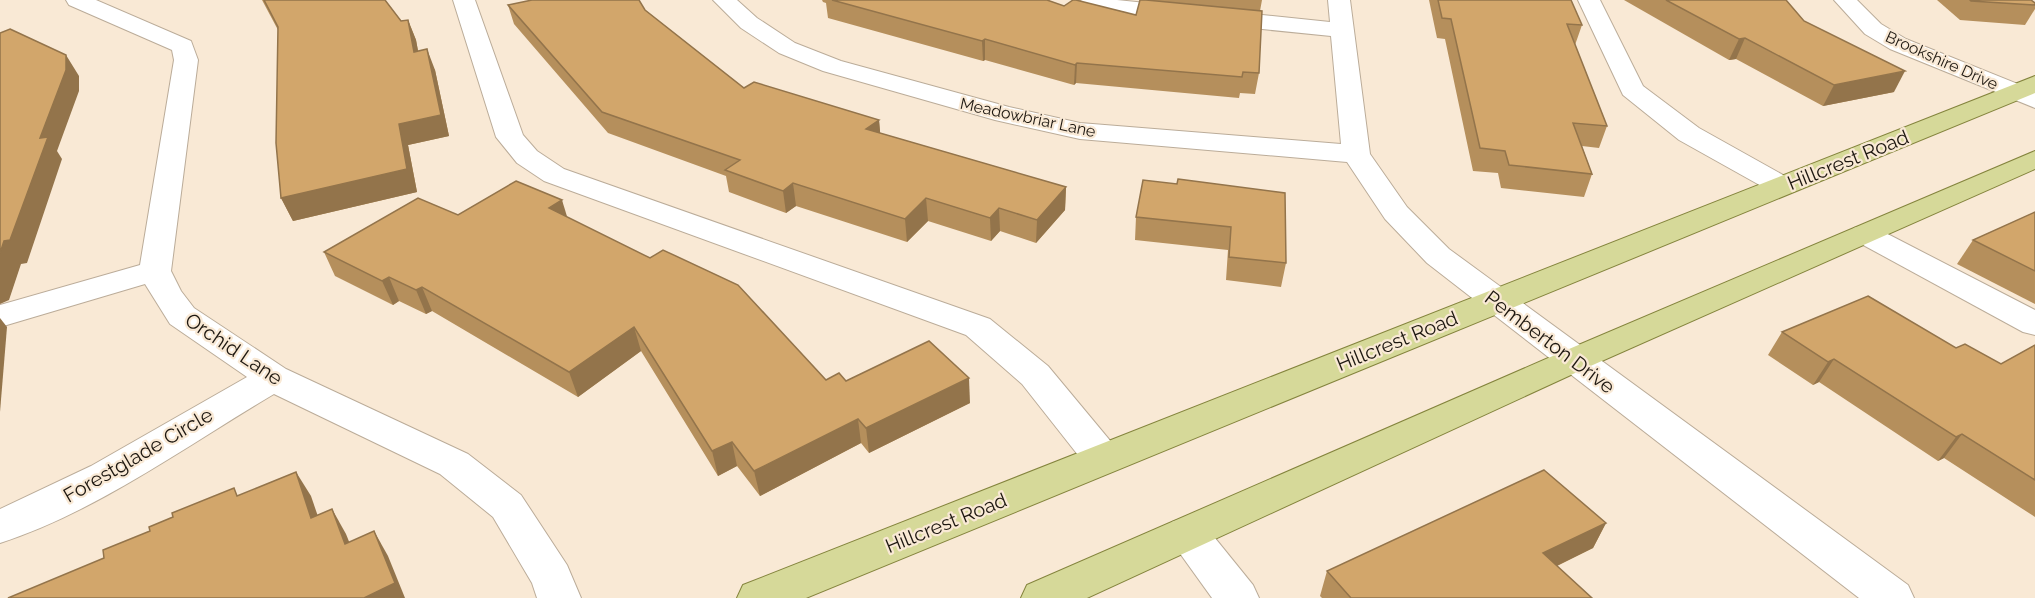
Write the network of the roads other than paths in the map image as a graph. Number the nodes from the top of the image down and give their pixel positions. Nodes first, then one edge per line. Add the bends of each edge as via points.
1 (77, 0) edge
2 (464, 0) edge
3 (724, 0) edge
4 (1092, 0) edge
5 (1589, 0) edge
6 (1845, 0) edge
7 (1340, 15) edge
8 (2029, 92) edge
9 (1356, 154) junction
10 (2035, 159) edge
11 (1782, 186) junction
12 (1865, 234) junction
13 (155, 271) junction
14 (1496, 301) junction
15 (0, 316) edge
16 (2035, 324) edge
17 (1574, 360) junction
18 (273, 378) junction
19 (1103, 459) junction
20 (0, 526) edge
21 (1187, 534) junction
22 (559, 598) edge
23 (759, 598) edge
24 (1043, 598) edge
25 (1237, 598) edge
26 (1892, 598) edge

1 - 13 street via 183,46 186,60
2 - 19 street via 510,137 527,158 554,175 978,327 1035,375
3 - 9 street, Meadowbriar Lane via 748,23 787,48 832,66 1004,114 1080,131
4 - 7 street via 1122,8
5 - 11 street via 1632,90 1689,134
6 - 8 street, Brookshire Drive via 1873,29 1898,44
7 - 9 street, Pemberton Drive
8 - 11 main road, Hillcrest Road
9 - 14 street, Pemberton Drive via 1396,213 1438,256
10 - 12 main road
11 - 14 main road, Hillcrest Road
12 - 16 street
12 - 17 main road
13 - 15 street
13 - 18 street, Orchid Lane via 182,316
14 - 17 street, Pemberton Drive
14 - 19 main road, Hillcrest Road
17 - 21 main road
17 - 26 street, Pemberton Drive
18 - 20 street, Forestglade Circle via 106,474 32,514
18 - 22 street, Orchid Lane via 454,464 507,506 552,578
19 - 23 main road, Hillcrest Road
21 - 24 main road
21 - 25 street

